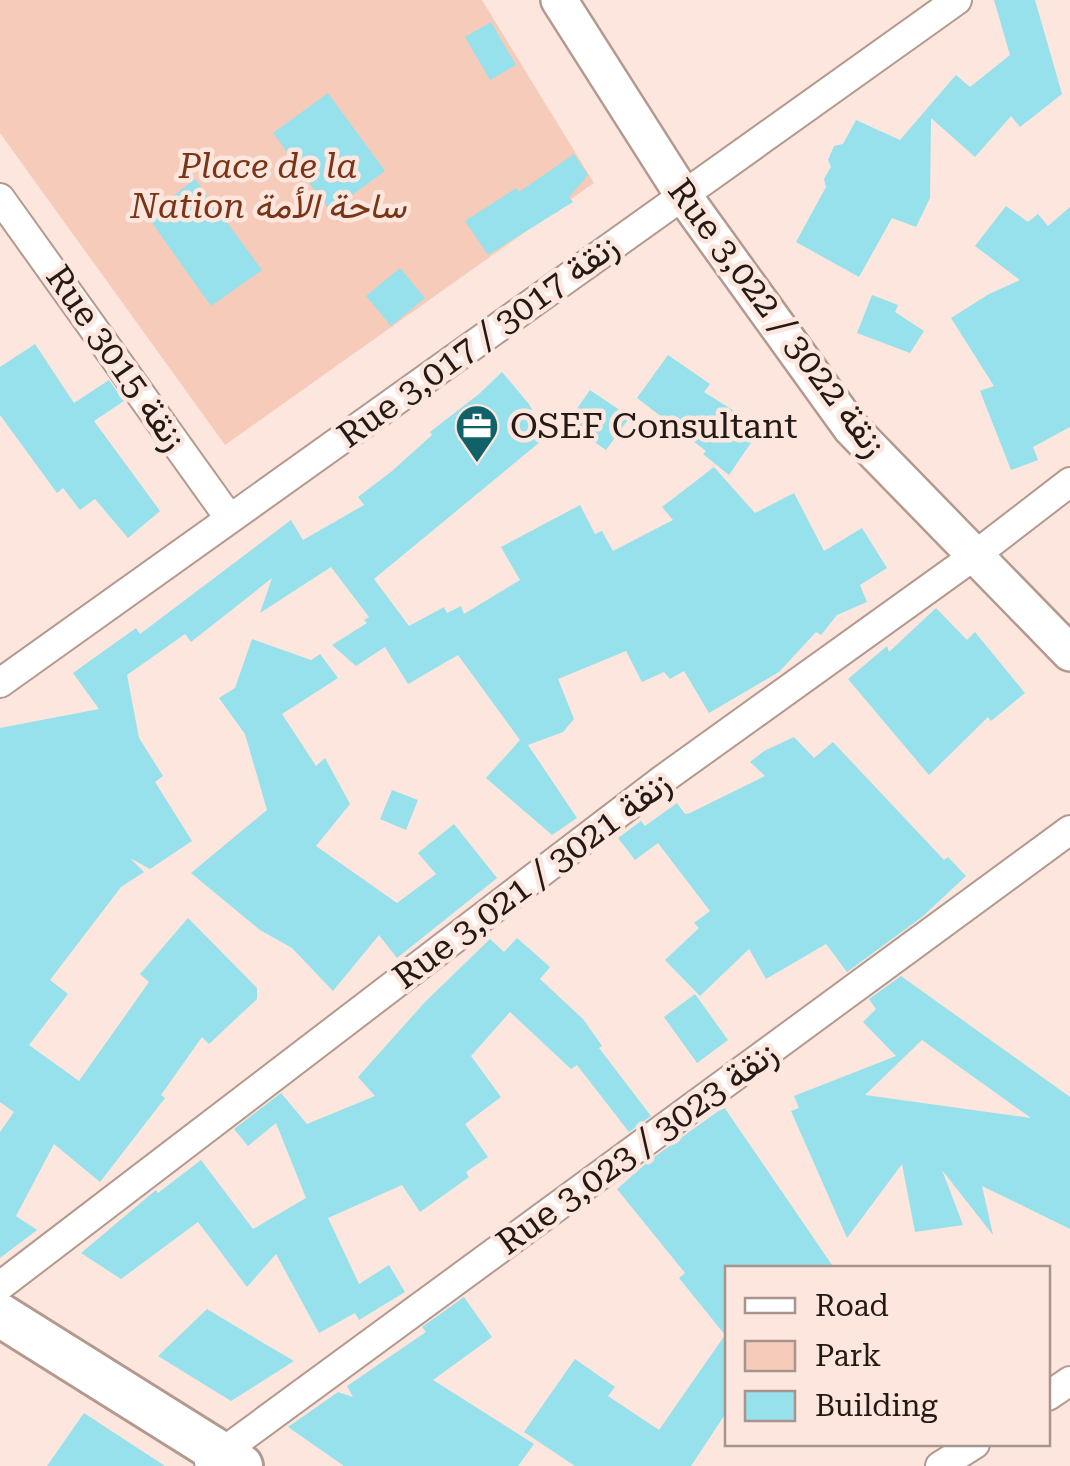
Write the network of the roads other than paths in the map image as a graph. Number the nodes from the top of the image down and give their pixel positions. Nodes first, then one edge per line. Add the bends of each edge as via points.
1 (559, 0) edge
2 (957, 0) edge
3 (683, 195) junction
4 (0, 198) edge
5 (1070, 482) edge
6 (230, 519) junction
7 (974, 556) junction
8 (1070, 653) edge
9 (0, 684) edge
10 (1070, 830) edge
11 (0, 1286) edge
12 (0, 1315) edge
13 (972, 1446) edge
14 (222, 1462) edge
15 (940, 1466) edge

1 - 3 street, Rue 3,022 / زنقة 3022
2 - 3 street, Rue 3,017 / زنقة 3017
3 - 6 street, Rue 3,017 / زنقة 3017
3 - 7 street, Rue 3,022 / زنقة 3022 via 850,428
4 - 6 street, Rue 3015 زنقة
5 - 7 street, Rue 3,021 / زنقة 3021
6 - 9 street, Rue 3,017 / زنقة 3017
7 - 8 street, Rue 3,022 / زنقة 3022
7 - 11 street, Rue 3,021 / زنقة 3021 via 662,780
10 - 14 street, Rue 3,023 / زنقة 3023
12 - 14 main road
13 - 15 street

